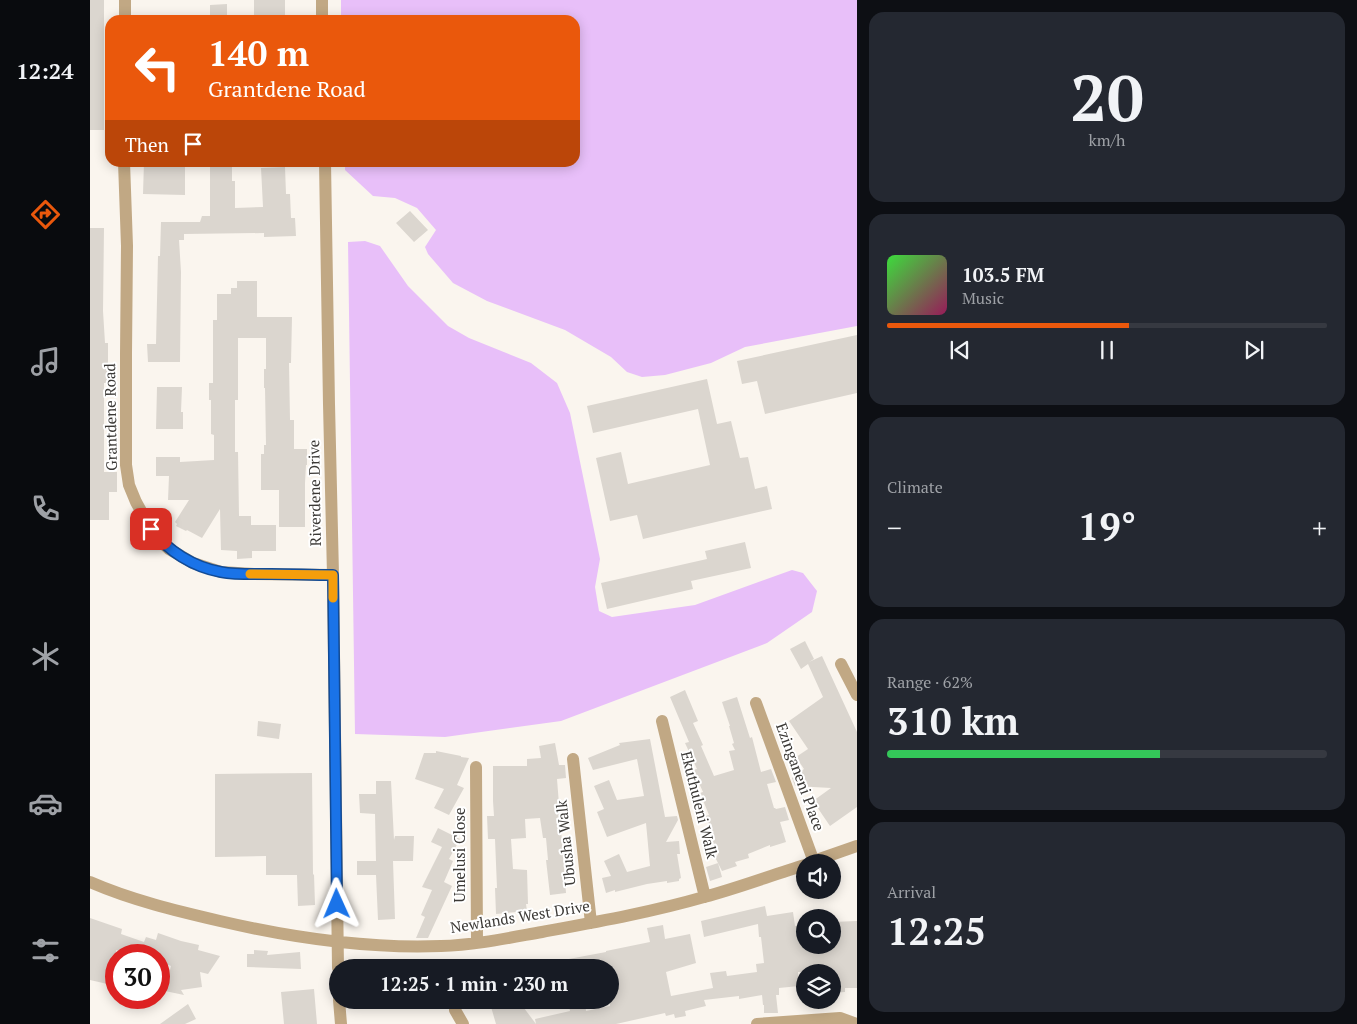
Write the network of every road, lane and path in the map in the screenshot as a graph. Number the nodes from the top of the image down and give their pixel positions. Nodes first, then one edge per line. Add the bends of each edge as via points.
1 (125, 0) edge
2 (322, 0) edge
3 (125, 15) edge
4 (322, 15) edge
5 (124, 167) edge
6 (325, 167) edge
7 (333, 575) junction
8 (841, 664) dead end
9 (857, 695) edge
10 (756, 703) dead end
11 (662, 721) dead end
12 (573, 759) dead end
13 (476, 766) dead end
14 (857, 846) edge
15 (807, 854) edge
16 (835, 854) edge
17 (796, 868) edge
18 (90, 882) edge
19 (705, 897) junction
20 (591, 923) junction
21 (338, 942) junction
22 (477, 943) junction
23 (338, 959) edge
24 (340, 1009) edge
25 (455, 1010) dead end
26 (341, 1024) edge
27 (463, 1024) edge
28 (757, 1024) edge
29 (857, 1024) edge

1 - 3 street
2 - 4 street
5 - 7 street, Grantdene Road via 126,465 136,502 159,540 193,563 221,572
6 - 7 street, Riverdene Drive
7 - 21 street, Riverdene Drive
8 - 9 street
10 - 15 street, Ezinganeni Place
11 - 19 street, Ekuthuleni Walk
12 - 20 street, Ubusha Walk
13 - 22 street, Umelusi Close
14 - 16 street, Newlands West Drive
17 - 19 street, Newlands West Drive
18 - 21 street, Newlands West Drive via 179,912 259,930
19 - 20 street, Newlands West Drive
20 - 22 street, Newlands West Drive
21 - 22 street, Newlands West Drive via 384,946
21 - 23 street, Riverdene Drive
24 - 26 street
25 - 27 street
28 - 29 street via 840,1018

